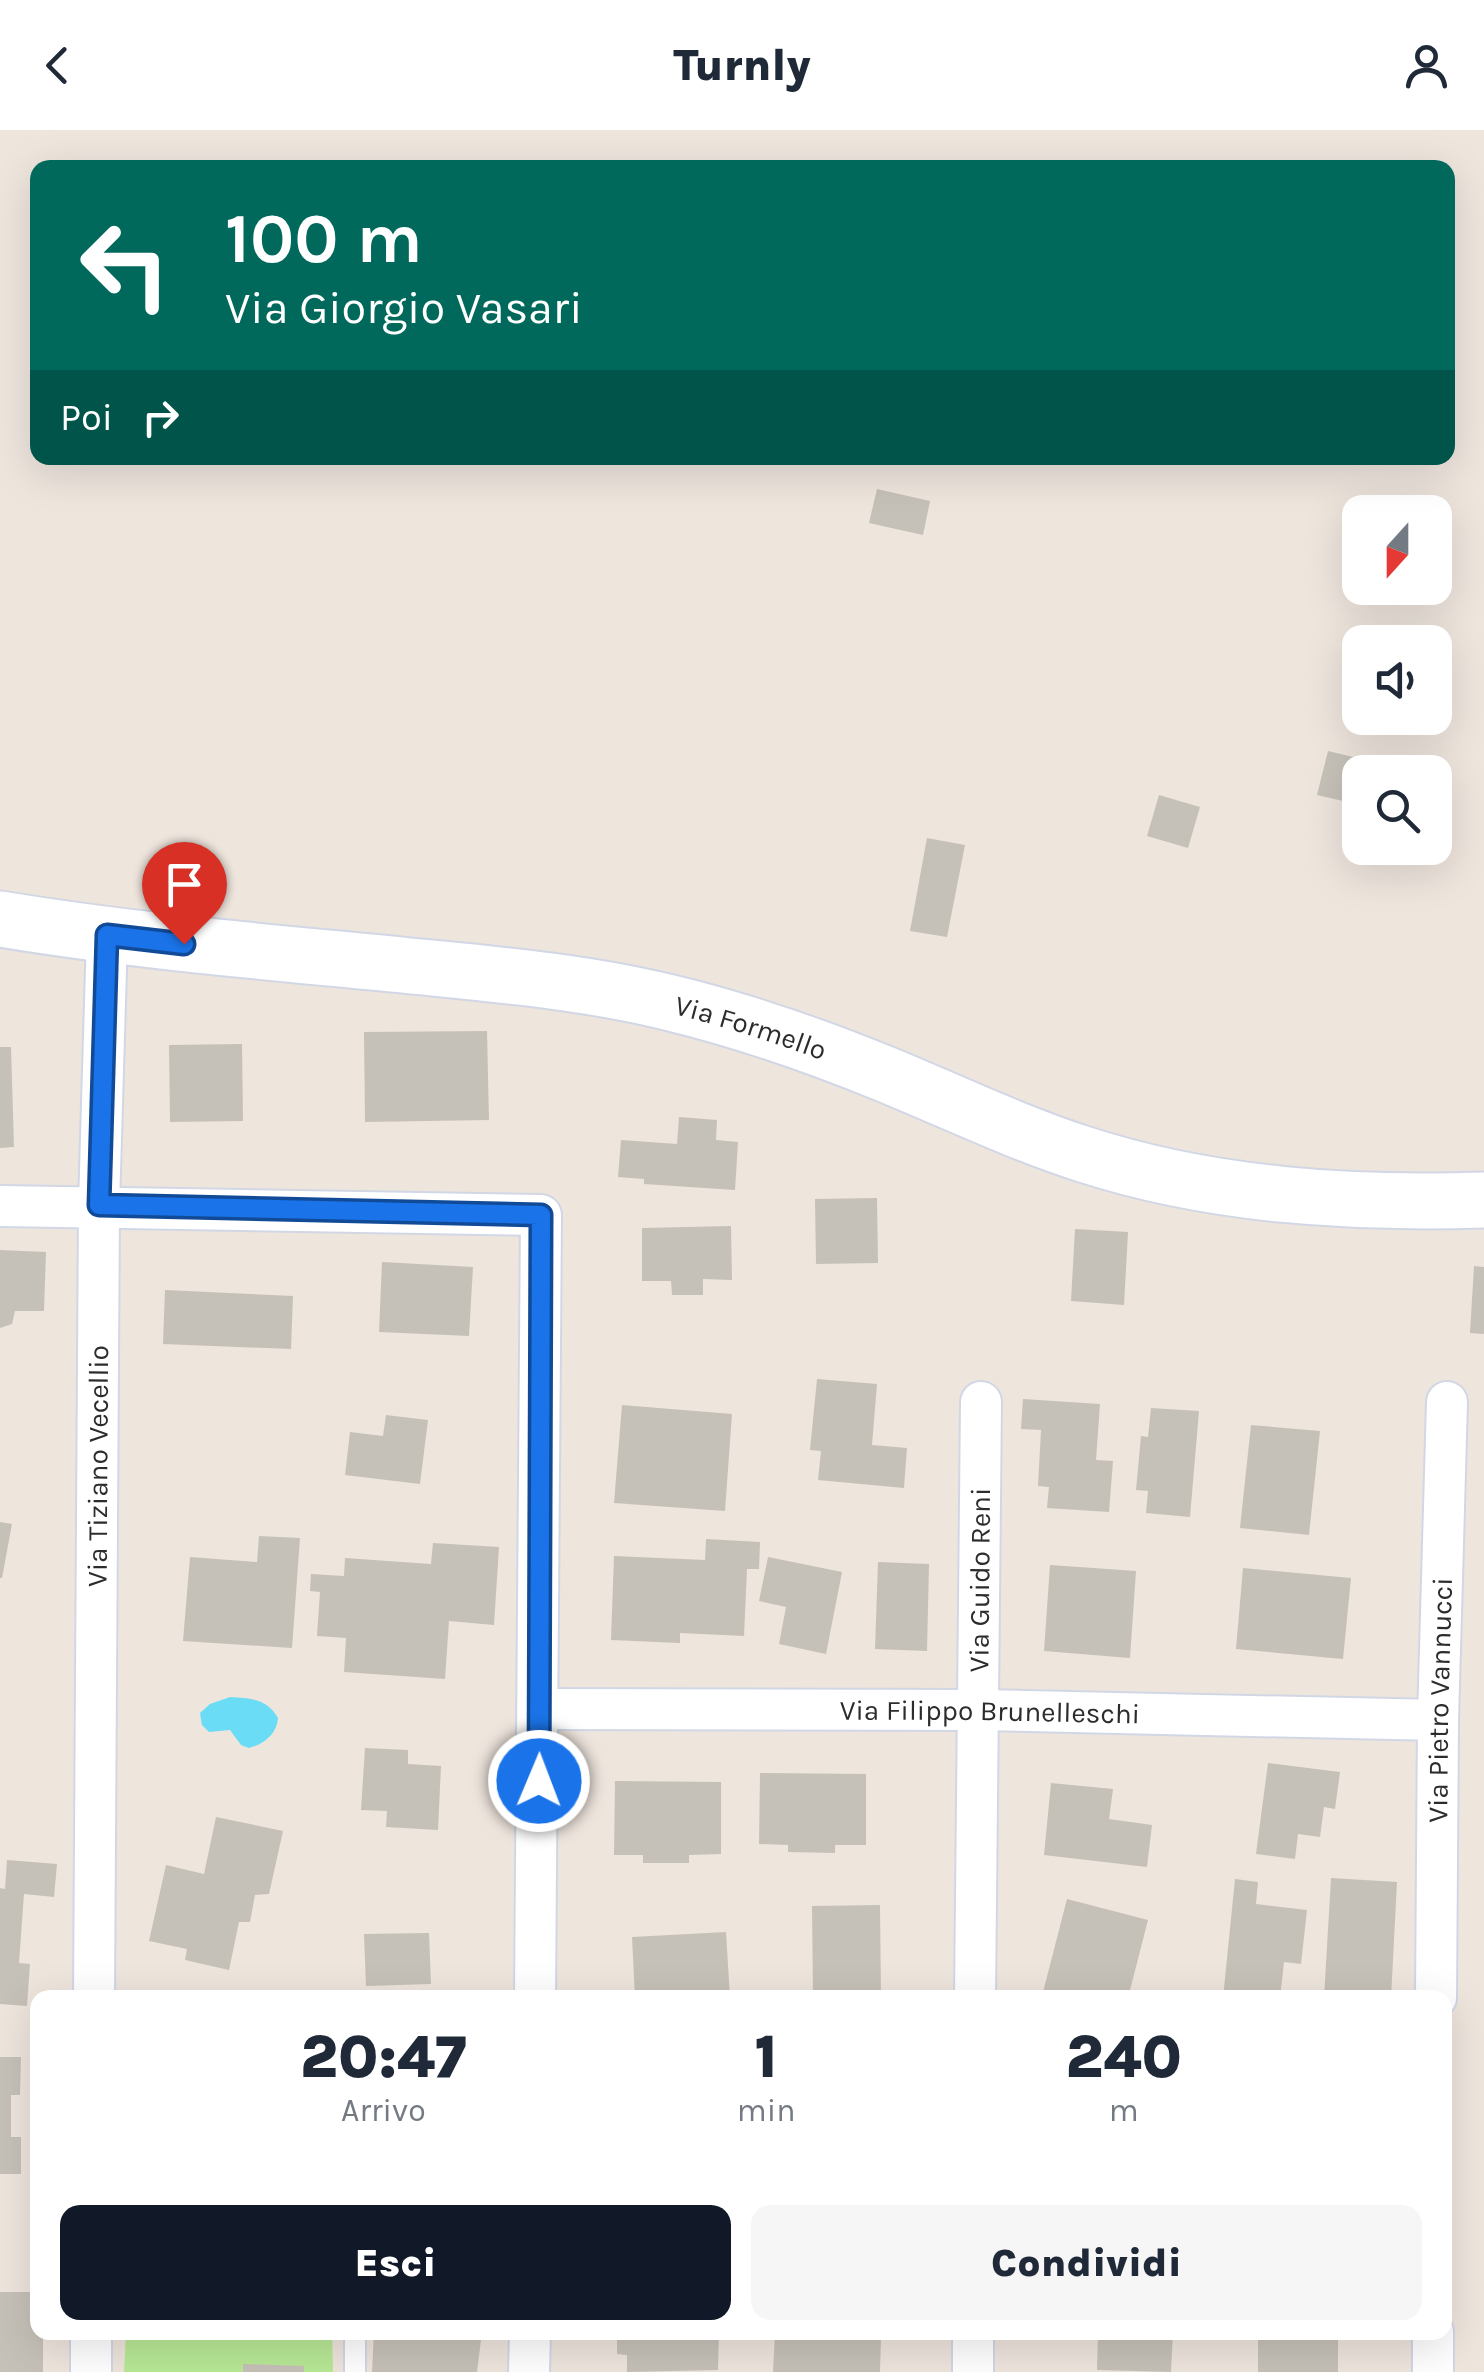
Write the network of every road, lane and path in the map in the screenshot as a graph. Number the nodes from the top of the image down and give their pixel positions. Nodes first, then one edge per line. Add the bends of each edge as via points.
1 (0, 919) edge
2 (107, 935) junction
3 (1484, 1200) edge
4 (99, 1205) junction
5 (0, 1206) edge
6 (981, 1402) dead end
7 (1447, 1402) dead end
8 (540, 1708) junction
9 (978, 1710) junction
10 (1438, 1720) junction
11 (94, 1990) edge
12 (535, 1990) edge
13 (976, 1990) edge
14 (1436, 1990) edge
15 (91, 2340) edge
16 (356, 2340) edge
17 (530, 2340) edge
18 (973, 2340) edge
19 (1433, 2340) edge
20 (91, 2372) edge
21 (355, 2372) edge
22 (530, 2372) edge
23 (972, 2372) edge
24 (1433, 2372) edge

1 - 2 main road, Via Formello
2 - 3 main road, Via Formello via 478,972 664,1001 787,1037 1040,1139 1128,1167 1314,1197
2 - 4 street, Via Tiziano Vecellio
4 - 5 street
4 - 8 street via 541,1215
4 - 11 street, Via Tiziano Vecellio
6 - 9 street, Via Guido Reni
7 - 10 street, Via Pietro Vannucci
8 - 9 street, Via Filippo Brunelleschi
8 - 12 street
9 - 10 street, Via Filippo Brunelleschi
9 - 13 street, Via Guido Reni
10 - 14 street, Via Pietro Vannucci
15 - 20 street
16 - 21 lane
17 - 22 street
18 - 23 street
19 - 24 street

